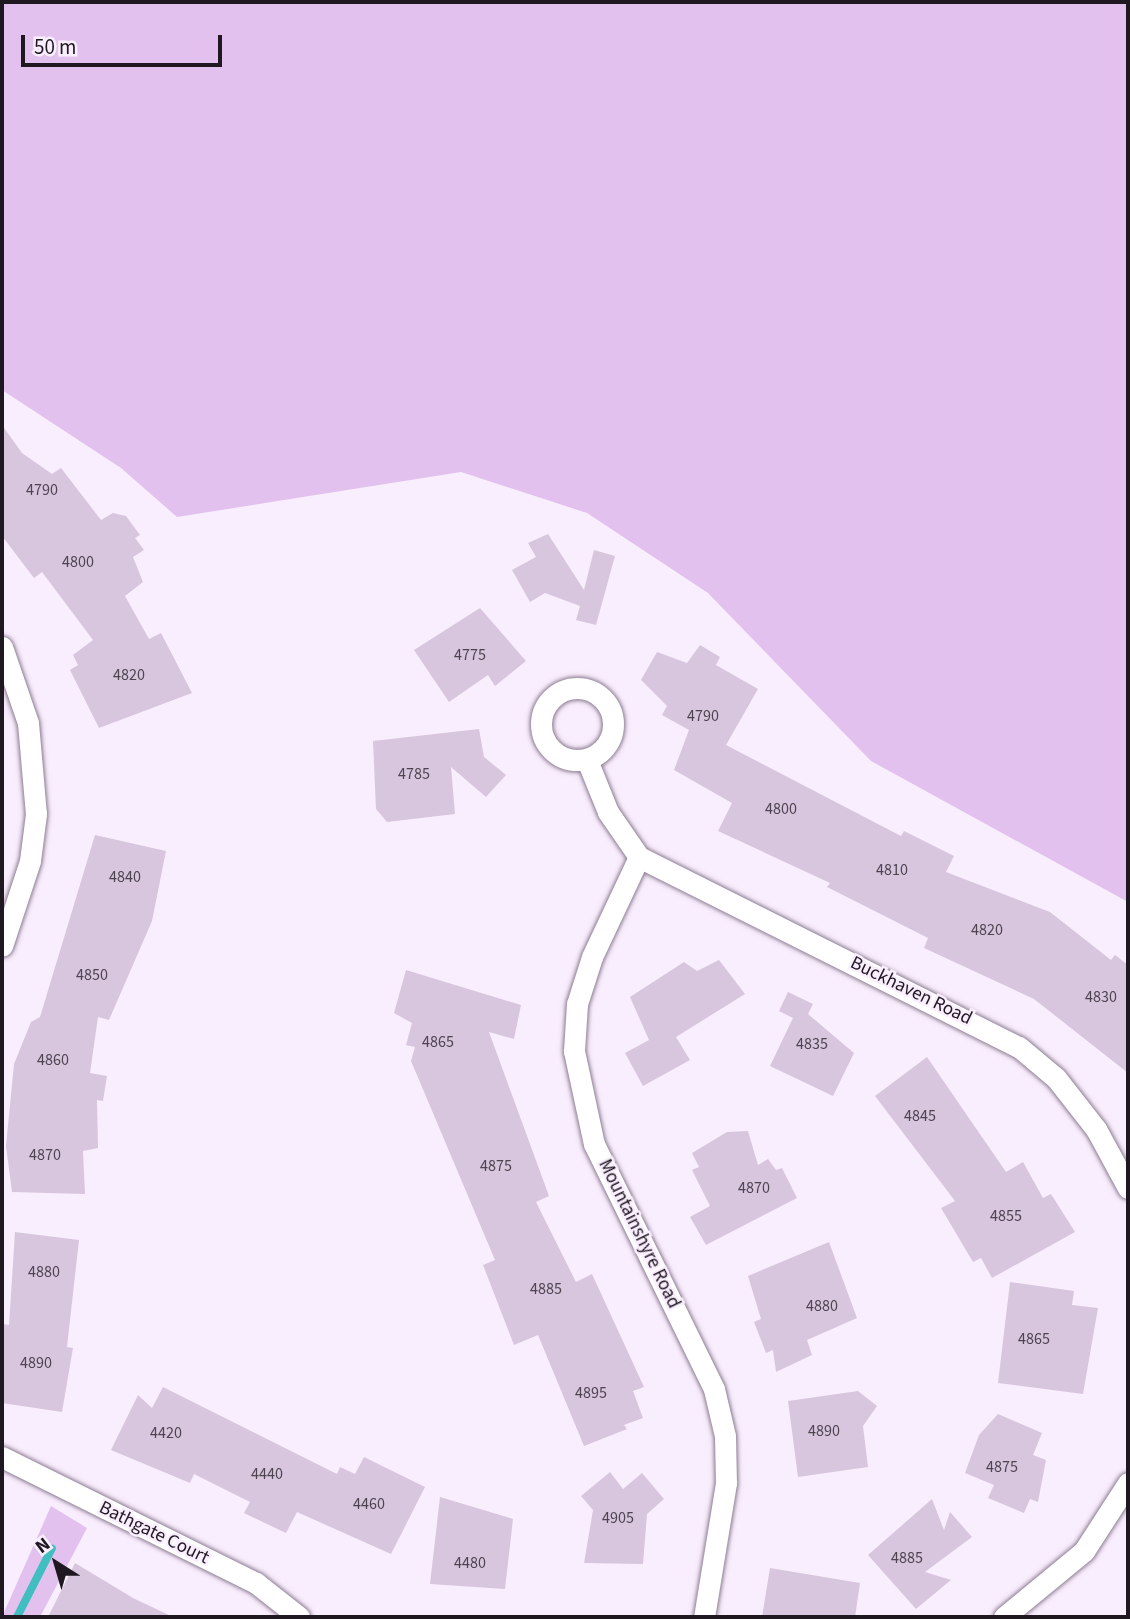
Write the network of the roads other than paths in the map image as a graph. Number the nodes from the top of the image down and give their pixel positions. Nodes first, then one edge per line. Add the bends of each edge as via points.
1 (2, 648) edge
2 (587, 760) dead end
3 (639, 857) junction
4 (2, 946) edge
5 (1128, 1188) edge
6 (2, 1457) edge
7 (1128, 1483) edge
8 (299, 1617) edge
9 (704, 1617) edge
10 (1004, 1617) edge

1 - 4 street via 28,723 36,814 30,861
2 - 3 street via 608,812
3 - 5 street, Buckhaven Road via 1019,1047 1056,1078 1096,1129
3 - 9 street, Mountainshyre Road via 592,957 577,1004 574,1051 594,1144 714,1389 725,1436 726,1483
6 - 8 street, Bathgate Court via 257,1583
7 - 10 street via 1084,1551

